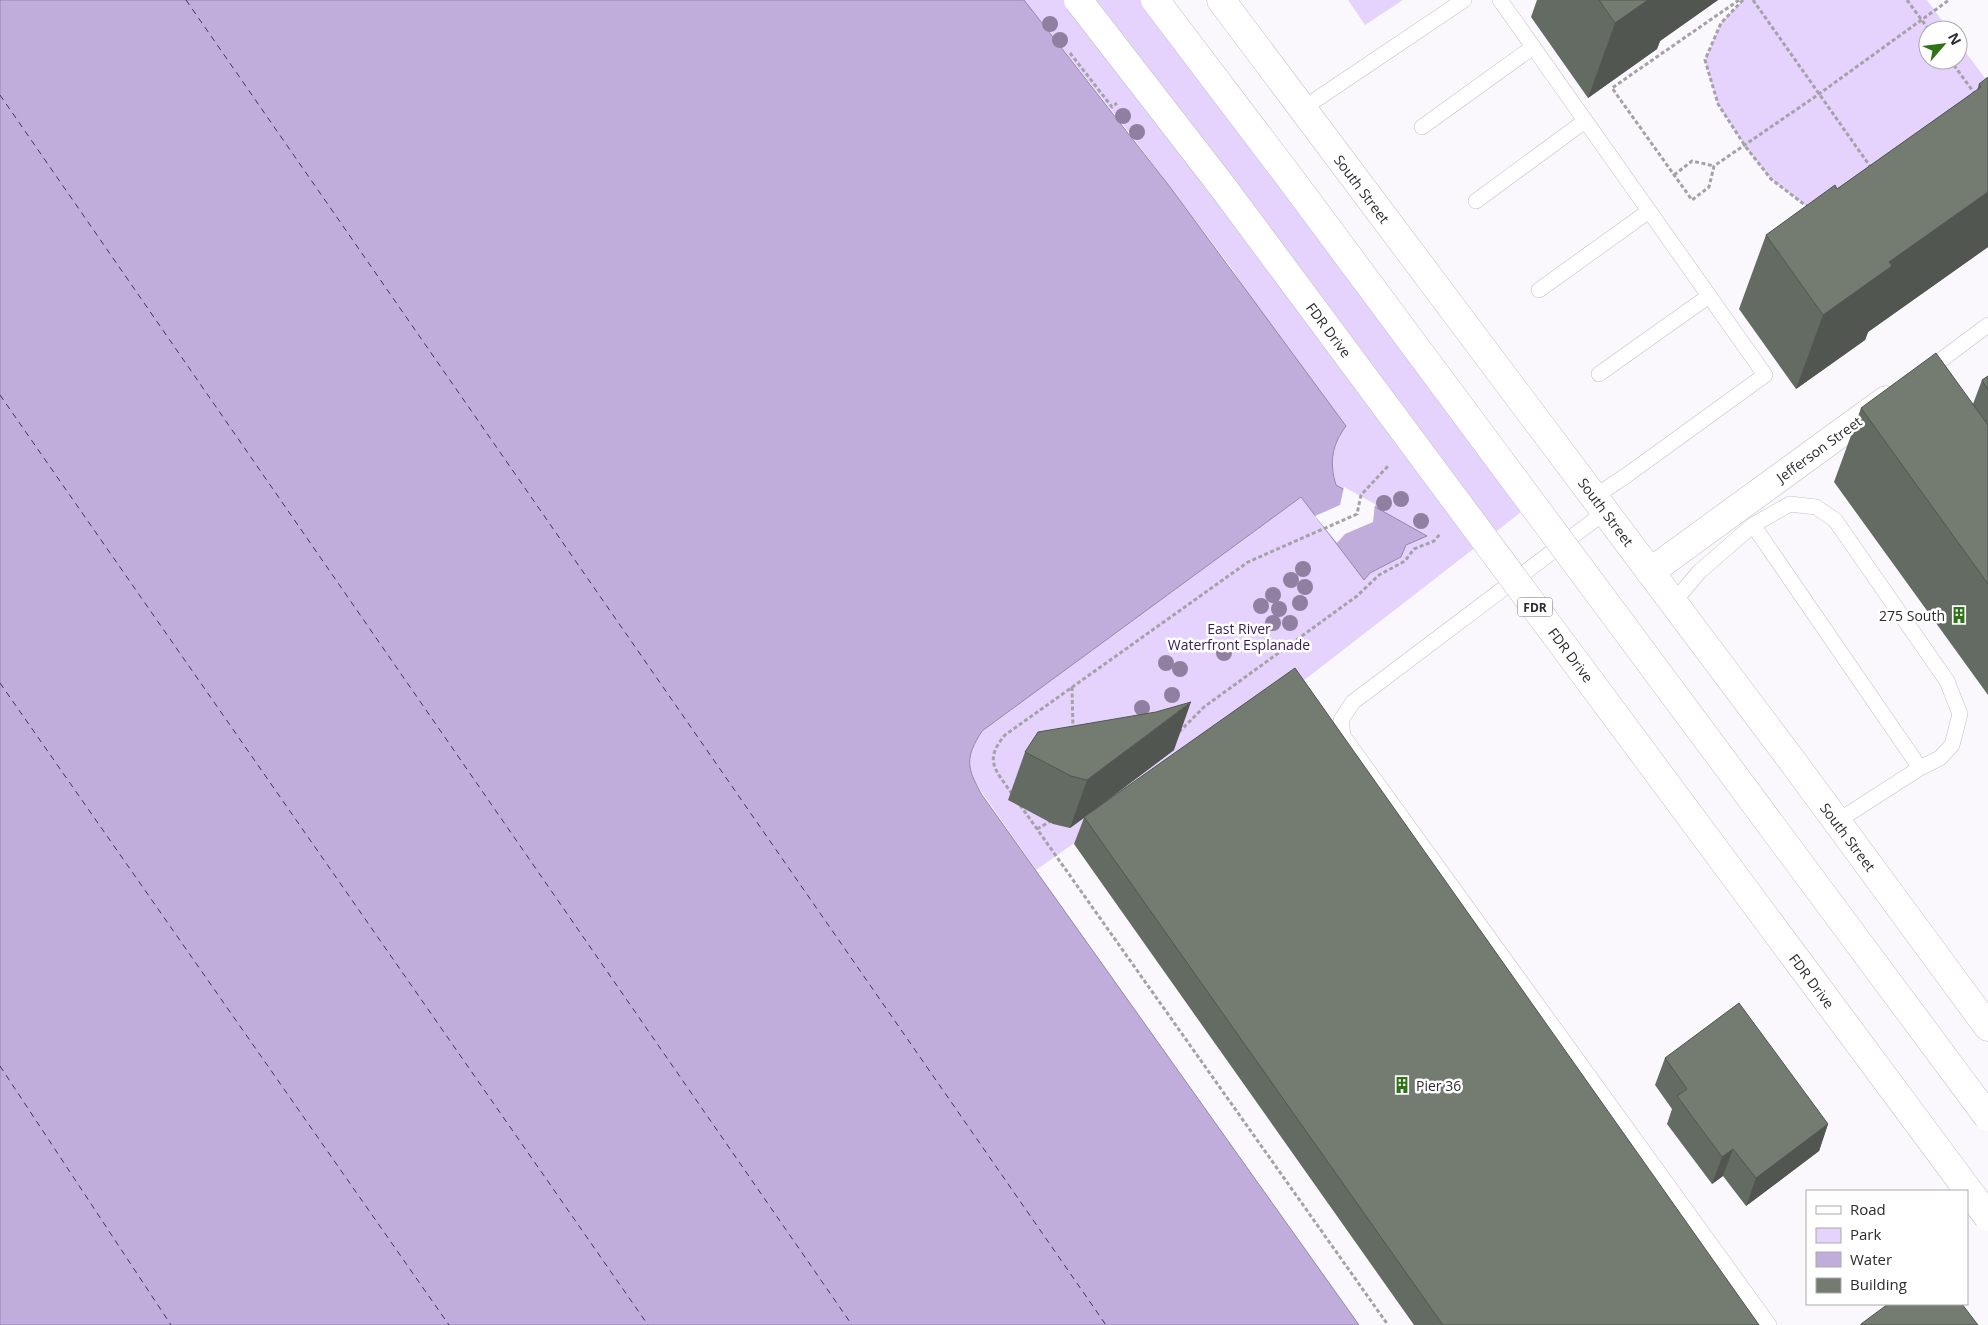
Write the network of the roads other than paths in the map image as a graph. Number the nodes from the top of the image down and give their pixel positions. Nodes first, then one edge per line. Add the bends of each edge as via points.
1 (1078, 0) edge
2 (1155, 0) edge
3 (1220, 0) edge
4 (1464, 0) edge
5 (1500, 0) edge
6 (1533, 47) junction
7 (1302, 109) junction
8 (1585, 121) junction
9 (1422, 128) dead end
10 (1476, 201) dead end
11 (1649, 211) junction
12 (1539, 290) dead end
13 (1709, 296) junction
14 (1988, 325) edge
15 (1599, 374) dead end
16 (1921, 374) joint
17 (1600, 504) junction
18 (1753, 525) junction
19 (1650, 572) junction
20 (1673, 603) junction
21 (1920, 768) junction
22 (1836, 822) junction
23 (1988, 1027) edge
24 (1988, 1117) edge
25 (1968, 1190) edge
26 (1968, 1190) edge
27 (1988, 1217) edge
28 (1769, 1325) edge

1 - 25 main road, FDR Drive / FDR, bridge via 1228,194
2 - 24 main road, bridge
3 - 7 main road, South Street
4 - 7 lane
5 - 6 lane
6 - 8 lane
6 - 9 lane
7 - 17 main road, South Street
8 - 10 lane
8 - 11 lane
11 - 12 lane
11 - 13 lane
13 - 15 lane
13 - 17 lane via 1764,374 1627,475
14 - 16 lane, Jefferson Street
16 - 19 main road, Jefferson Street
17 - 19 main road, South Street
17 - 28 lane via 1353,702 1341,720 1343,736
18 - 20 lane via 1699,572
18 - 21 lane
18 - 21 lane via 1790,504 1816,506 1835,520 1941,673 1960,714 1952,746 1940,758
19 - 20 main road, South Street
20 - 22 main road, South Street
21 - 22 lane
22 - 23 main road, South Street
26 - 27 main road, FDR Drive / FDR, bridge

